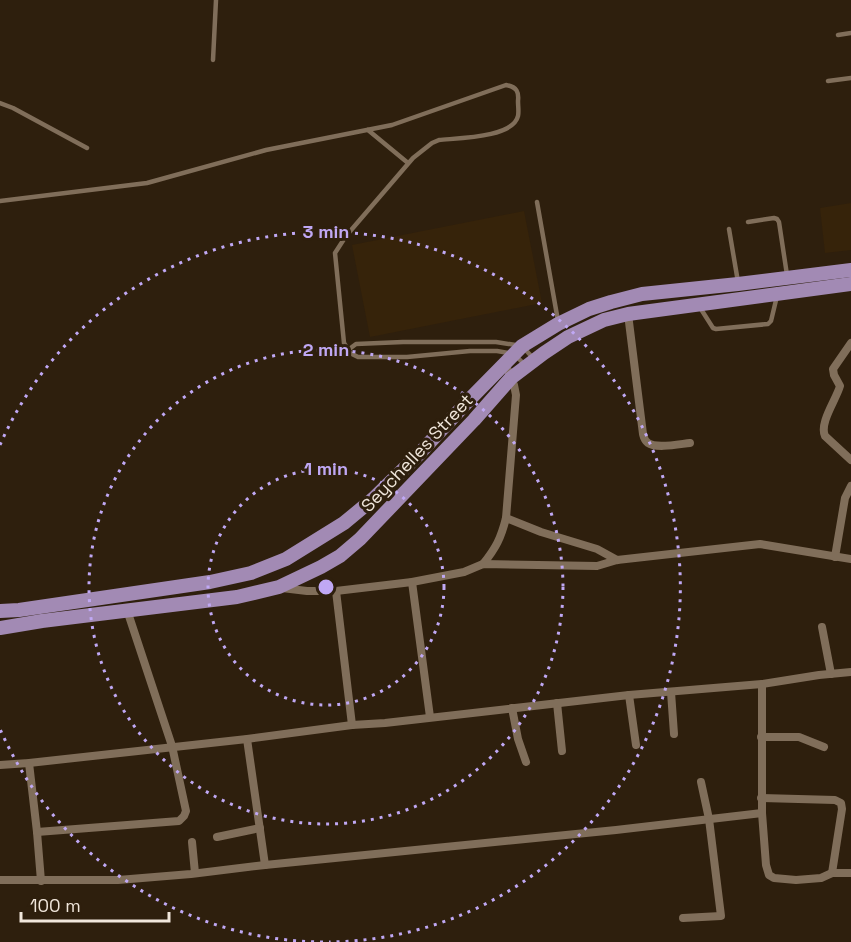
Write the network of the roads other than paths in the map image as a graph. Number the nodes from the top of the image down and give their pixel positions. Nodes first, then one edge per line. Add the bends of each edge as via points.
1 (216, 0) edge
2 (851, 33) edge
3 (837, 35) dead end
4 (213, 60) dead end
5 (851, 78) edge
6 (828, 81) dead end
7 (0, 103) edge
8 (368, 130) junction
9 (87, 148) dead end
10 (408, 163) junction
11 (0, 201) edge
12 (537, 202) dead end
13 (748, 222) dead end
14 (729, 229) dead end
15 (851, 270) edge
16 (788, 278) junction
17 (738, 284) junction
18 (851, 284) edge
19 (778, 294) junction
20 (698, 303) junction
21 (628, 314) junction
22 (558, 324) junction
23 (851, 343) edge
24 (348, 350) junction
25 (514, 355) junction
26 (530, 363) junction
27 (511, 378) junction
28 (690, 443) dead end
29 (851, 460) edge
30 (851, 486) edge
31 (506, 518) junction
32 (835, 556) junction
33 (851, 559) edge
34 (618, 560) junction
35 (483, 564) junction
36 (412, 582) junction
37 (279, 587) junction
38 (336, 591) junction
39 (127, 610) junction
40 (0, 612) edge
41 (822, 627) dead end
42 (0, 628) edge
43 (851, 672) edge
44 (831, 674) junction
45 (762, 684) junction
46 (670, 692) junction
47 (629, 695) junction
48 (558, 703) junction
49 (513, 708) junction
50 (430, 717) junction
51 (352, 725) junction
52 (674, 734) dead end
53 (761, 737) junction
54 (247, 739) junction
55 (636, 745) dead end
56 (172, 746) junction
57 (824, 747) dead end
58 (562, 751) dead end
59 (526, 762) dead end
60 (29, 763) junction
61 (0, 765) edge
62 (701, 782) dead end
63 (761, 798) junction
64 (762, 813) junction
65 (709, 819) junction
66 (260, 828) junction
67 (37, 832) junction
68 (217, 837) dead end
69 (192, 842) dead end
70 (265, 865) junction
71 (195, 873) junction
72 (832, 873) junction
73 (851, 873) edge
74 (0, 880) edge
75 (41, 880) junction
76 (682, 918) dead end

1 - 4 lane
2 - 3 lane
5 - 6 lane
7 - 9 lane
8 - 10 lane
8 - 10 lane via 506,85 516,89 518,116 511,126 500,132 439,140
8 - 11 lane via 266,150 147,183
10 - 24 lane via 335,253 344,343
12 - 22 lane
13 - 16 lane via 777,219
14 - 17 lane
15 - 16 main road, Seychelles Street
16 - 17 main road, Seychelles Street
17 - 22 main road, Seychelles Street via 642,294 589,309
18 - 19 main road, Seychelles Street
19 - 20 main road, Seychelles Street
19 - 20 lane via 768,324 716,329
20 - 21 main road, Seychelles Street
21 - 26 main road, Seychelles Street via 568,337
21 - 28 street via 645,441 657,446
22 - 25 main road, Seychelles Street
23 - 29 street via 833,369 840,386 823,432
24 - 25 lane via 358,357 382,358 470,351
24 - 25 lane via 356,344 474,341 510,343
25 - 26 lane
25 - 26 lane
25 - 27 street
25 - 40 main road, Seychelles Street via 373,499 344,523 286,558 251,573 210,582
26 - 27 main road, Seychelles Street
27 - 31 street via 516,395
27 - 37 main road, Seychelles Street via 360,539 340,556
30 - 32 street via 845,498
31 - 34 street
31 - 35 street via 495,550
32 - 33 street
32 - 34 street via 760,544
34 - 35 street via 597,566
35 - 36 street via 464,572
36 - 38 street
36 - 50 street
37 - 38 street
37 - 39 main road, Seychelles Street via 237,597
38 - 51 street
39 - 42 main road, Seychelles Street
39 - 56 street
41 - 44 street
43 - 44 street
44 - 45 street
45 - 46 street
45 - 53 street
46 - 47 street
46 - 52 street
47 - 48 street
47 - 55 street
48 - 49 street
48 - 58 street
49 - 50 street
49 - 59 street
50 - 51 street
51 - 54 street
53 - 57 street via 799,737
53 - 63 street
54 - 56 street
54 - 66 street
56 - 60 street
56 - 67 street via 186,810 179,821
60 - 61 street
60 - 67 street
62 - 65 street
63 - 64 street
63 - 72 street via 840,803
64 - 65 street
64 - 72 street via 769,875 796,880
65 - 70 street
65 - 76 street via 721,916
66 - 68 street
66 - 70 street
67 - 75 street
69 - 71 street
70 - 71 street
71 - 75 street via 118,880
72 - 73 street
74 - 75 street

